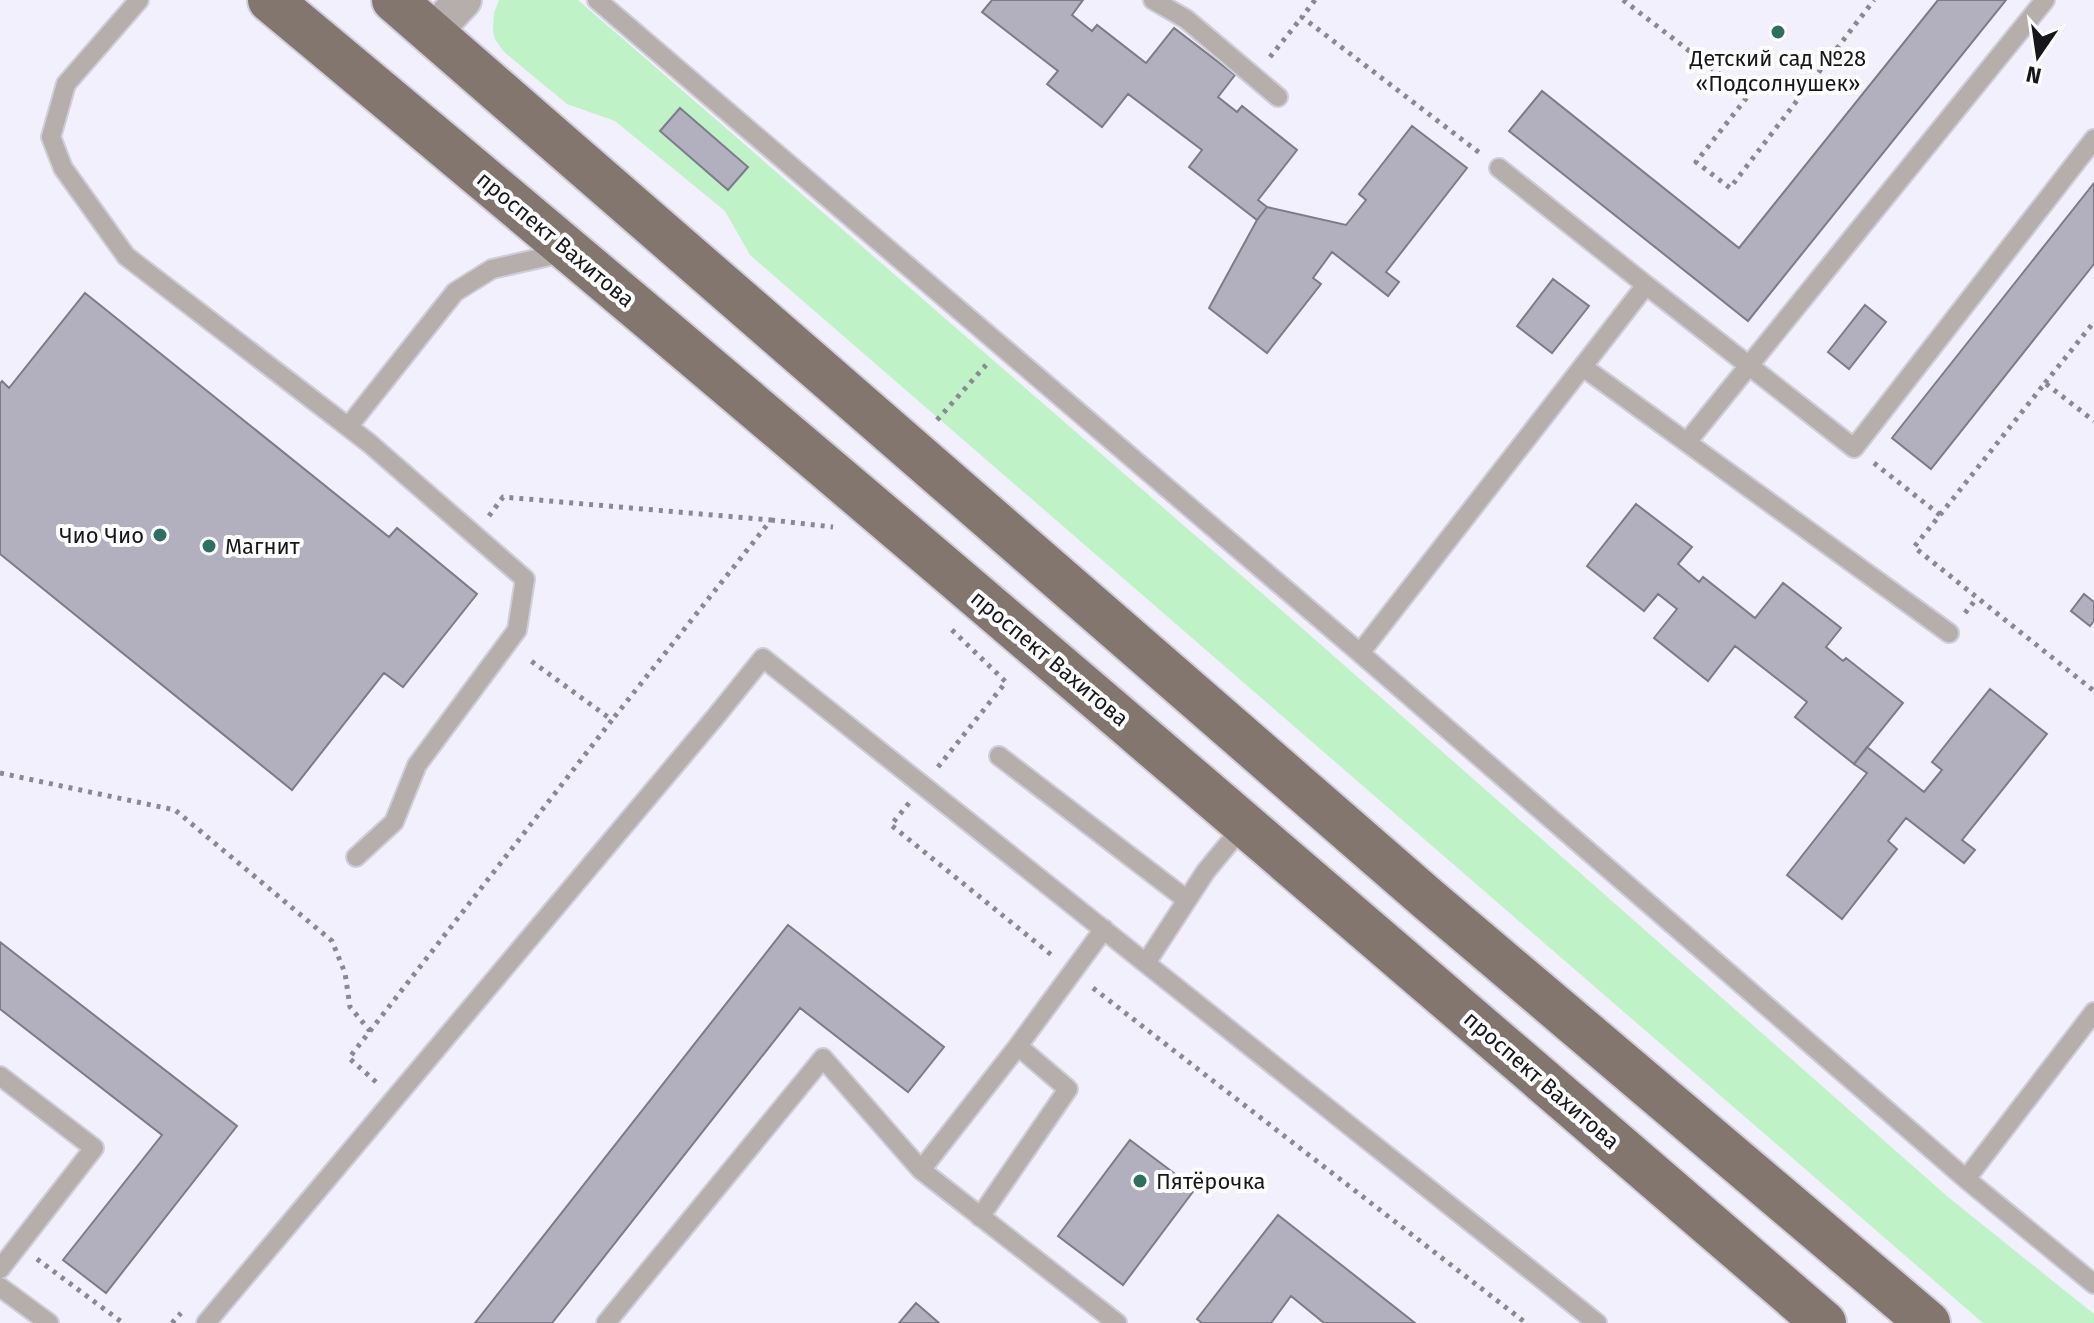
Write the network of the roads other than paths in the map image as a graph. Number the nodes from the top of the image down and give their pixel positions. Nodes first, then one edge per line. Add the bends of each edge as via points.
1 (139, 0) edge
2 (270, 0) edge
3 (394, 0) edge
4 (463, 0) edge
5 (597, 0) edge
6 (1153, 0) edge
7 (2045, 0) edge
8 (432, 33) junction
9 (1278, 97) dead end
10 (2094, 139) edge
11 (1499, 168) road end
12 (572, 251) junction
13 (1646, 285) junction
14 (1749, 365) junction
15 (1583, 367) junction
16 (348, 427) junction
17 (1687, 442) junction
18 (1949, 633) dead end
19 (1360, 653) junction
20 (999, 756) dead end
21 (1245, 824) junction
22 (356, 857) dead end
23 (1187, 900) junction
24 (1104, 929) junction
25 (1146, 963) junction
26 (2094, 1012) edge
27 (1018, 1046) junction
28 (0, 1076) edge
29 (921, 1170) junction
30 (1966, 1179) junction
31 (980, 1217) junction
32 (0, 1269) edge
33 (2094, 1284) edge
34 (0, 1287) edge
35 (49, 1323) edge
36 (206, 1323) edge
37 (606, 1323) edge
38 (1117, 1323) edge
39 (1597, 1323) edge
40 (1824, 1323) edge
41 (1928, 1323) edge

1 - 16 lane via 66,84 51,137 63,168 126,256
2 - 12 main road, проспект Вахитова
3 - 8 main road
4 - 8 street
5 - 19 lane
6 - 9 lane via 1186,19
7 - 14 lane
8 - 41 main road via 1429,900
10 - 14 lane via 1854,448
11 - 13 lane
12 - 16 lane via 492,269 455,292
12 - 21 main road, проспект Вахитова
13 - 14 lane
13 - 15 lane
14 - 17 lane
15 - 17 lane
15 - 19 lane
16 - 22 lane via 525,579 517,630 417,765 394,822
17 - 18 lane
19 - 30 lane
20 - 23 lane
21 - 23 lane
21 - 40 main road, проспект Вахитова
23 - 25 lane
24 - 25 lane
24 - 27 lane
24 - 36 lane via 763,658
25 - 39 lane
26 - 30 lane
27 - 29 lane
27 - 31 lane via 1068,1089
28 - 32 lane via 94,1148
29 - 31 lane
29 - 37 lane via 823,1058
30 - 33 lane
31 - 38 lane
34 - 35 lane

